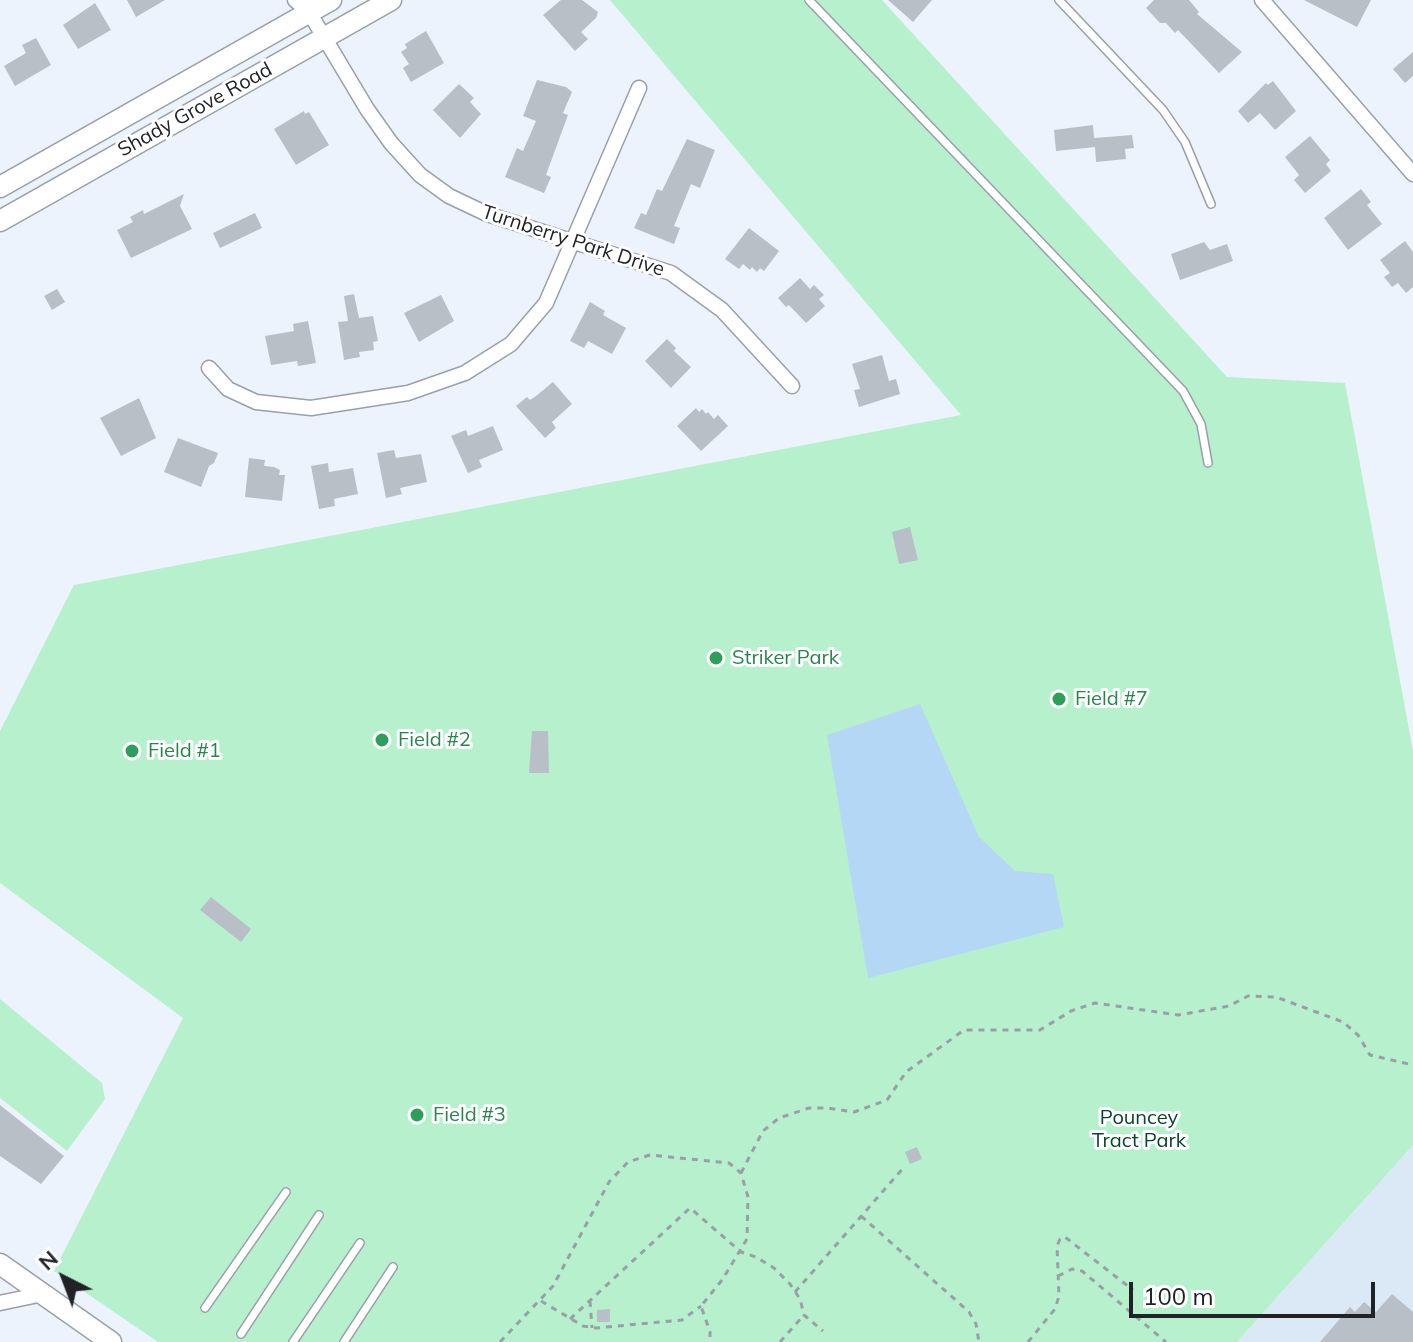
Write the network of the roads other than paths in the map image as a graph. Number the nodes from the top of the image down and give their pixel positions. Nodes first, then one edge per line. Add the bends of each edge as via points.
1 (331, 0) edge
2 (391, 0) edge
3 (809, 0) edge
4 (1059, 0) edge
5 (1262, 0) edge
6 (304, 4) edge
7 (324, 38) junction
8 (639, 88) dead end
9 (1413, 174) edge
10 (0, 187) edge
11 (1211, 204) dead end
12 (0, 221) edge
13 (575, 241) junction
14 (209, 368) dead end
15 (792, 386) dead end
16 (1208, 463) dead end
17 (286, 1192) dead end
18 (319, 1215) dead end
19 (360, 1243) dead end
20 (0, 1264) edge
21 (393, 1267) dead end
22 (43, 1294) junction
23 (0, 1303) edge
24 (205, 1308) dead end
25 (241, 1334) dead end
26 (111, 1342) edge
27 (293, 1342) edge
28 (344, 1342) edge

1 - 6 main road, Shady Grove Road
2 - 7 main road, Shady Grove Road
3 - 16 lane via 1183,391 1201,424
4 - 11 lane via 1163,110 1185,142
5 - 9 street
6 - 7 street, Turnberry Park Drive
6 - 10 main road, Shady Grove Road
7 - 12 main road, Shady Grove Road
7 - 13 street, Turnberry Park Drive via 391,143 420,175 487,214
8 - 13 street
13 - 14 street via 546,303 511,344 465,373 408,393 311,408 256,402 228,389
13 - 15 street, Turnberry Park Drive via 671,273 722,310
17 - 24 lane
18 - 25 lane
19 - 27 lane
20 - 22 main road
21 - 28 lane
22 - 23 street
22 - 26 main road

